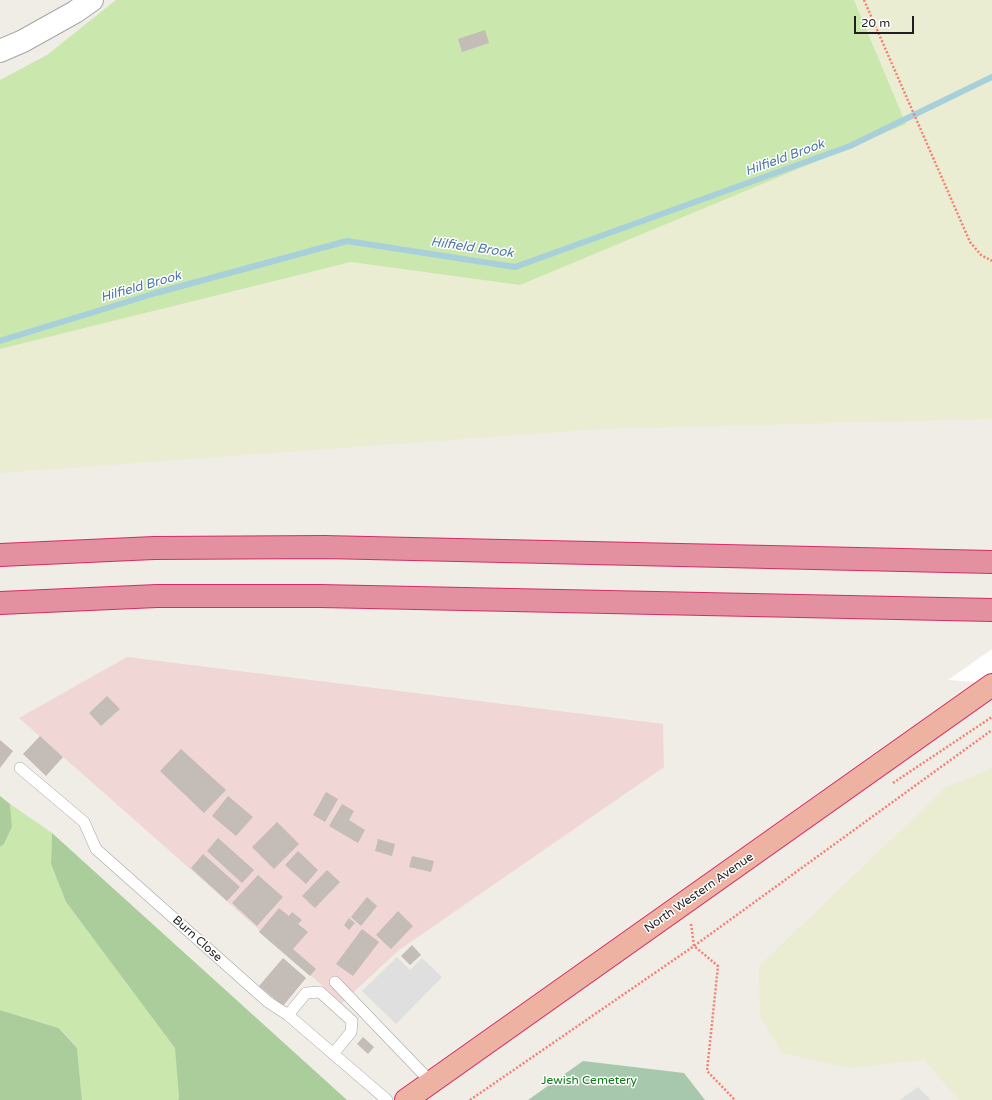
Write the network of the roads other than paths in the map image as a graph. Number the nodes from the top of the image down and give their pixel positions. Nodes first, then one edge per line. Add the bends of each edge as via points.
1 (92, 0) edge
2 (0, 51) edge
3 (0, 555) edge
4 (992, 562) edge
5 (0, 603) edge
6 (992, 610) edge
7 (992, 685) edge
8 (20, 768) dead end
9 (335, 982) dead end
10 (288, 1015) junction
11 (333, 1054) junction
12 (431, 1082) junction
13 (387, 1100) edge
14 (406, 1100) edge

1 - 2 street via 75,12
3 - 4 highway via 154,548 324,547
5 - 6 highway via 157,596 320,596
7 - 12 highway, North Western Avenue
8 - 10 lane, Burn Close via 84,822 96,849 268,1002
9 - 12 lane
10 - 11 lane, Burn Close
10 - 11 lane via 306,993 320,992 352,1021 351,1032
11 - 13 lane, Burn Close
12 - 14 highway, North Western Avenue

